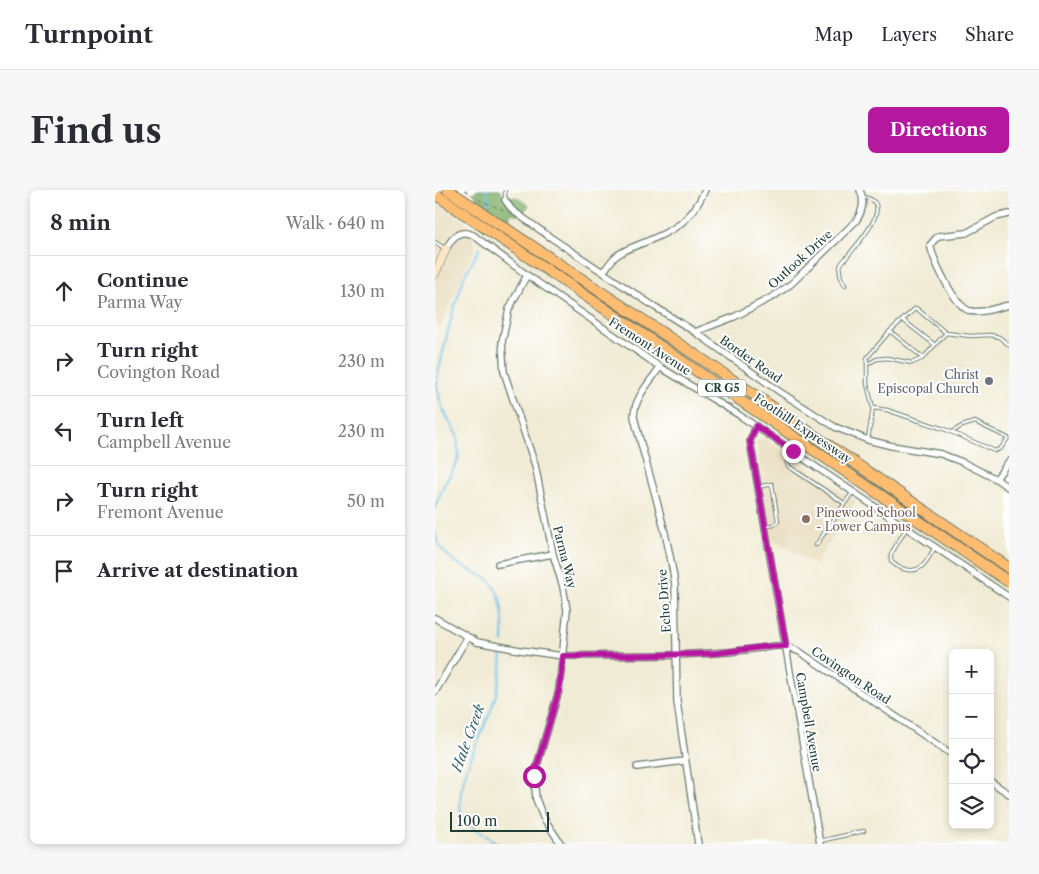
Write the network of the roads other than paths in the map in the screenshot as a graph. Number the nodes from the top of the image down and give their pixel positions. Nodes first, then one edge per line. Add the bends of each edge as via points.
1 (448, 190) edge
2 (505, 190) edge
3 (705, 190) edge
4 (860, 190) edge
5 (435, 194) edge
6 (863, 197) junction
7 (505, 200) joint
8 (1009, 214) edge
9 (435, 242) edge
10 (445, 249) junction
11 (603, 272) junction
12 (435, 274) edge
13 (527, 276) junction
14 (845, 285) dead end
15 (1009, 305) edge
16 (902, 319) junction
17 (890, 331) junction
18 (695, 332) junction
19 (946, 333) junction
20 (935, 345) junction
21 (1009, 345) edge
22 (923, 358) junction
23 (867, 364) junction
24 (659, 366) junction
25 (873, 408) junction
26 (756, 426) junction
27 (952, 432) junction
28 (1008, 438) edge
29 (868, 440) junction
30 (793, 451) junction
31 (1009, 462) edge
32 (996, 479) junction
33 (758, 487) junction
34 (1009, 488) edge
35 (853, 492) junction
36 (844, 503) junction
37 (765, 526) junction
38 (907, 528) junction
39 (816, 545) dead end
40 (935, 547) junction
41 (553, 554) junction
42 (498, 564) dead end
43 (1009, 568) edge
44 (1009, 582) edge
45 (1009, 597) edge
46 (435, 618) edge
47 (467, 638) junction
48 (786, 646) junction
49 (677, 655) junction
50 (563, 656) junction
51 (435, 692) edge
52 (949, 753) edge
53 (684, 761) junction
54 (637, 767) dead end
55 (994, 784) edge
56 (1009, 794) edge
57 (864, 831) dead end
58 (820, 842) edge
59 (561, 844) edge
60 (698, 844) edge

1 - 43 highway, Foothill Expressway / CR G5
2 - 7 lane
3 - 11 street via 684,222 614,257
4 - 6 street
5 - 44 highway, Foothill Expressway / CR G5
6 - 14 lane via 875,201 877,210 873,222 841,264 839,270
6 - 18 street, Outlook Drive via 862,210 856,221 791,284 734,317
7 - 11 street, Border Road via 512,210
8 - 15 street via 996,217 966,233 938,236 931,245 933,259 958,302 970,311
9 - 10 lane
10 - 12 street
10 - 13 street, Fremont Avenue via 456,235 467,232
11 - 18 street, Border Road
13 - 24 street, Fremont Avenue
13 - 41 street, Parma Way via 509,309 503,332 503,372 535,465
16 - 17 lane
16 - 19 lane via 916,308
16 - 20 lane
17 - 22 lane
17 - 23 lane via 867,358
18 - 29 street, Border Road via 828,423
19 - 20 lane
19 - 21 lane via 989,335 999,337
20 - 22 lane
22 - 23 lane via 912,363 877,359
23 - 25 lane via 867,384
24 - 26 street, Fremont Avenue
24 - 49 street, Echo Drive via 635,405 634,417 672,568
25 - 27 lane
25 - 29 lane
26 - 30 street, Fremont Avenue
26 - 33 street, Campbell Avenue via 750,441
27 - 28 lane via 975,422
27 - 28 lane via 995,451
29 - 32 street, Border Road via 941,454
30 - 35 street, Fremont Avenue
30 - 36 lane via 788,466
31 - 32 street
32 - 34 street, Border Road
33 - 37 street, Campbell Avenue
33 - 37 lane via 772,484 778,521 775,525
35 - 36 lane
35 - 38 street, Fremont Avenue
36 - 39 lane
37 - 48 street, Campbell Avenue
38 - 40 street, Fremont Avenue
38 - 40 lane via 891,554 895,566 915,570 921,567
40 - 45 street, Fremont Avenue
41 - 42 street
41 - 50 street, Parma Way via 567,610
46 - 47 street
47 - 50 street
47 - 51 street
48 - 49 street
48 - 52 street, Covington Road
48 - 58 street, Campbell Avenue
49 - 50 street
49 - 53 street, Echo Drive via 677,702
50 - 59 street, Parma Way via 559,690 534,776 536,800
53 - 54 street
53 - 60 street, Echo Drive
55 - 56 street
57 - 58 lane

